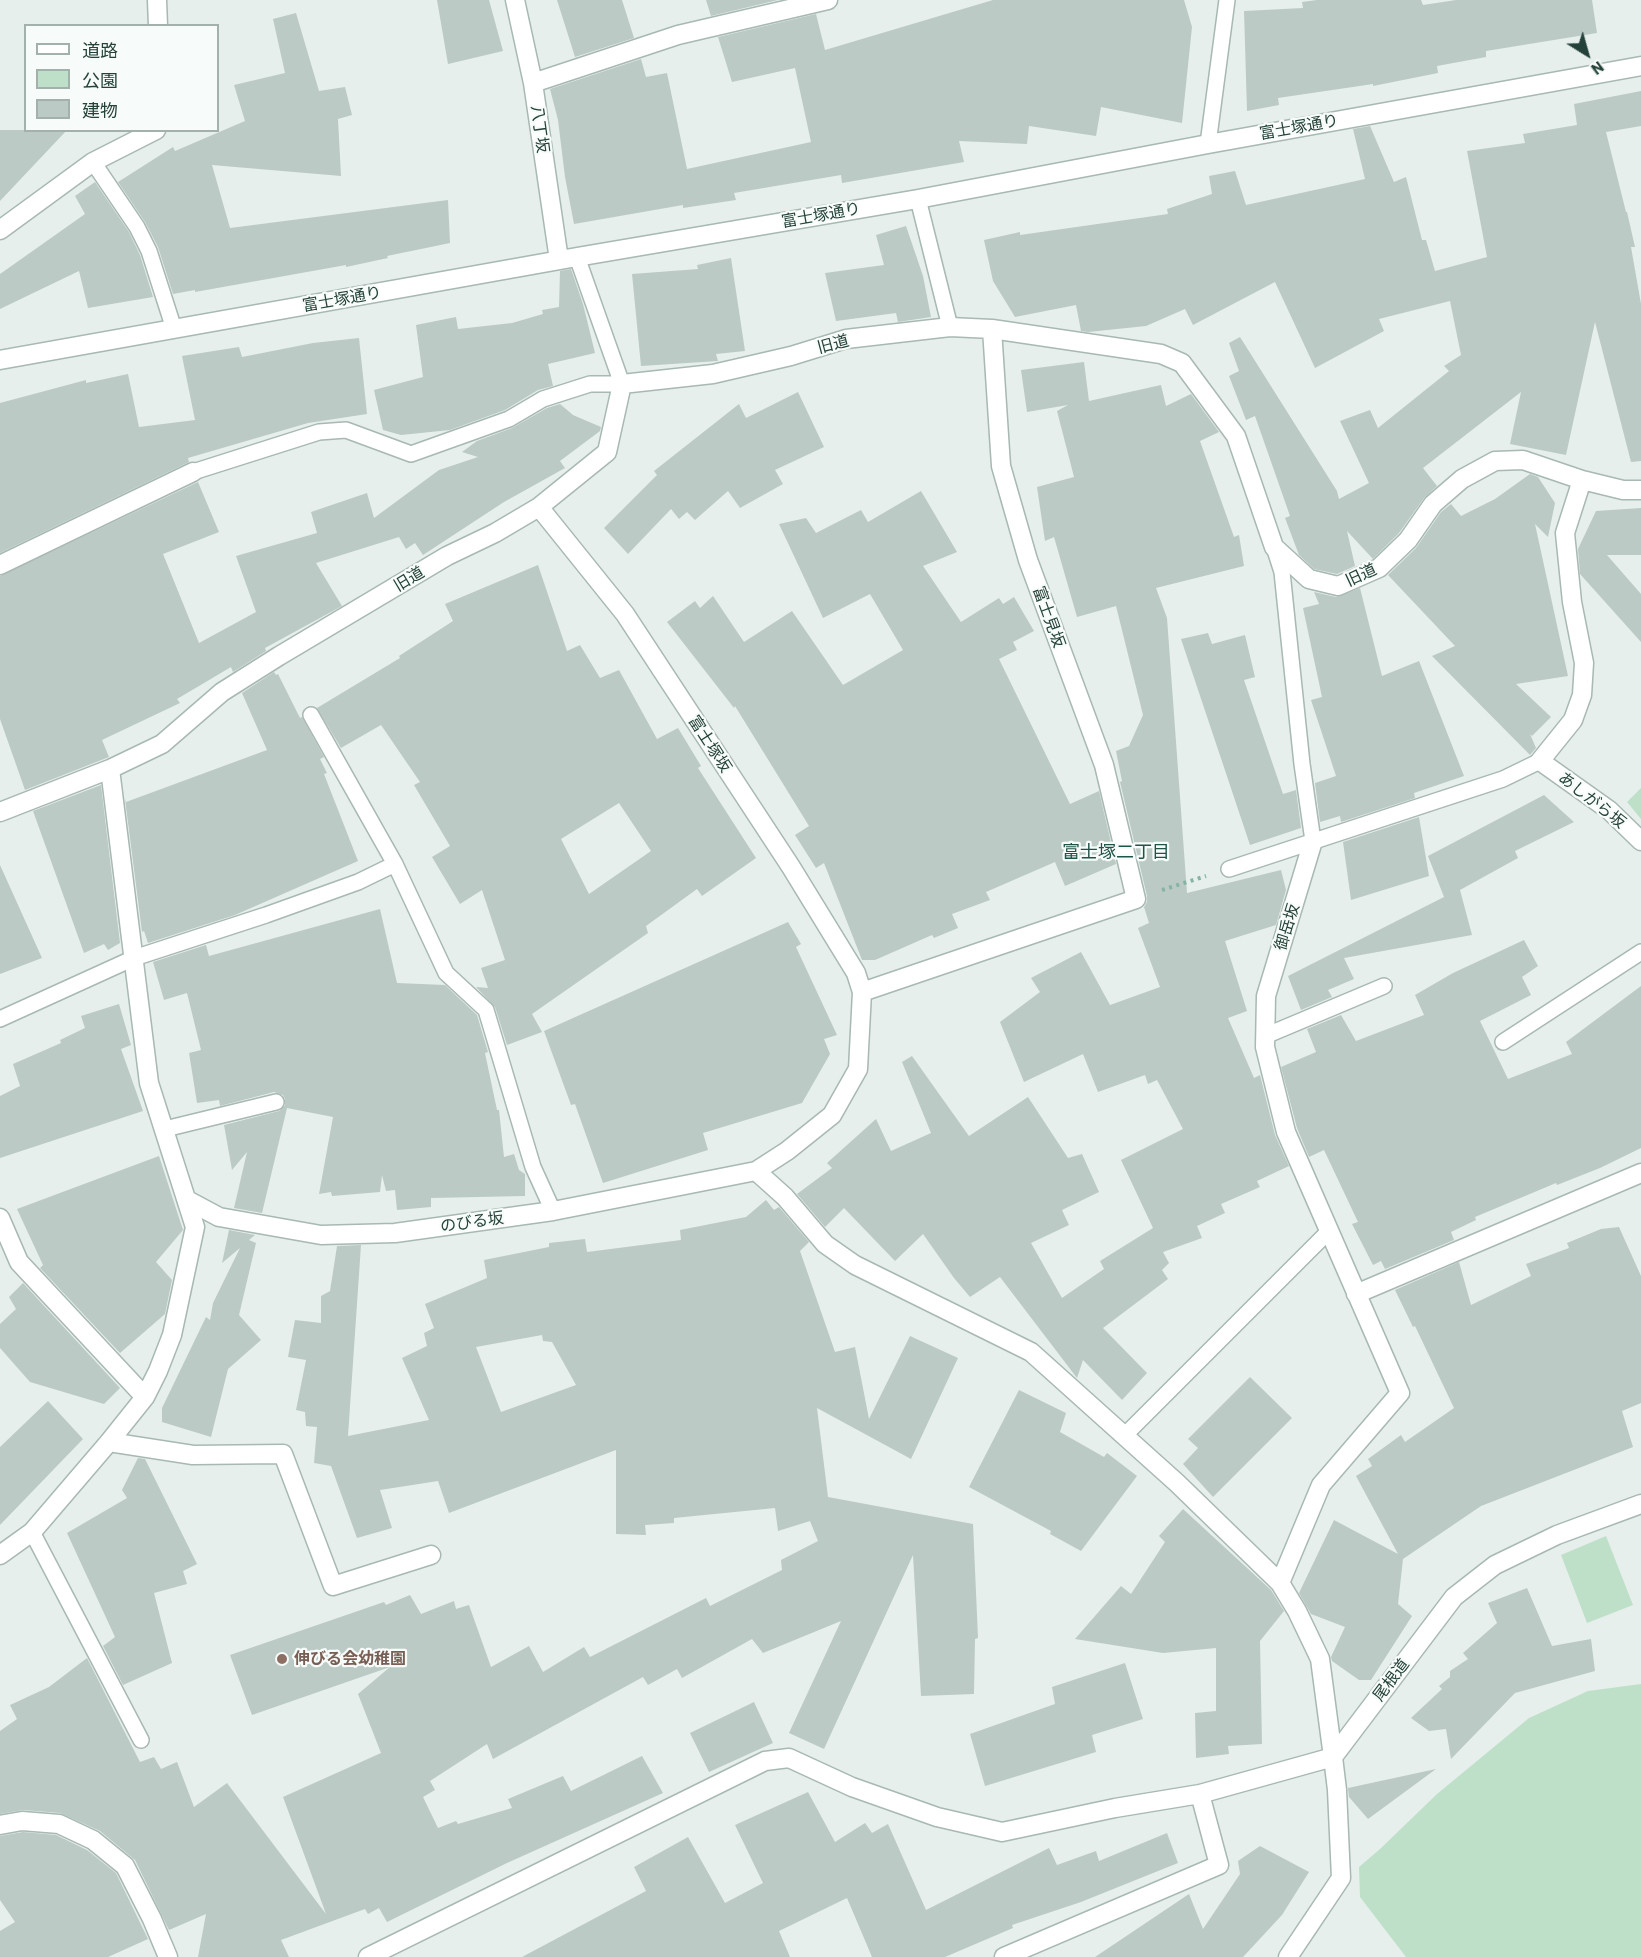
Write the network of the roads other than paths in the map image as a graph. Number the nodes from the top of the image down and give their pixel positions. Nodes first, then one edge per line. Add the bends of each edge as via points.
1 (157, 0) edge
2 (515, 0) edge
3 (828, 0) edge
4 (1227, 0) edge
5 (158, 24) edge
6 (1641, 66) edge
7 (533, 83) junction
8 (152, 132) edge
9 (1208, 144) junction
10 (93, 162) junction
11 (918, 199) junction
12 (0, 230) edge
13 (568, 258) junction
14 (950, 327) junction
15 (174, 329) junction
16 (992, 329) junction
17 (0, 360) edge
18 (622, 384) junction
19 (193, 472) joint
20 (1582, 480) junction
21 (1641, 490) edge
22 (539, 507) junction
23 (1274, 547) junction
24 (0, 565) edge
25 (311, 715) dead end
26 (1540, 761) junction
27 (110, 769) junction
28 (2, 808) edge
29 (1313, 841) junction
30 (1641, 841) edge
31 (395, 864) junction
32 (1229, 868) road end
33 (1641, 952) edge
34 (134, 958) junction
35 (1384, 986) dead end
36 (862, 992) junction
37 (0, 1019) edge
38 (1265, 1036) junction
39 (1503, 1042) dead end
40 (276, 1102) dead end
41 (165, 1129) junction
42 (756, 1171) junction
43 (1641, 1173) edge
44 (189, 1201) junction
45 (553, 1211) junction
46 (0, 1218) edge
47 (1329, 1231) junction
48 (1356, 1294) junction
49 (145, 1396) junction
50 (1125, 1435) junction
51 (109, 1442) junction
52 (1641, 1504) edge
53 (32, 1532) junction
54 (431, 1554) dead end
55 (0, 1555) edge
56 (1280, 1583) junction
57 (141, 1740) dead end
58 (1332, 1757) junction
59 (1200, 1794) junction
60 (0, 1825) edge
61 (168, 1957) edge
62 (368, 1957) edge
63 (1004, 1957) edge
64 (1288, 1957) edge

1 - 5 street
2 - 7 street, 八丁坂
3 - 7 street via 678,35
4 - 9 lane
6 - 9 street, 富士塚通り
7 - 13 street, 八丁坂
8 - 10 street
9 - 11 street, 富士塚通り
10 - 12 street
10 - 15 lane via 137,226
11 - 13 street, 富士塚通り
11 - 14 lane
13 - 15 street, 富士塚通り
13 - 18 lane
14 - 16 street, 旧道
14 - 18 street, 旧道 via 846,339 713,374
15 - 17 street, 富士塚通り
16 - 23 street, 旧道 via 1161,354 1182,363 1236,436
16 - 36 street, 富士見坂 via 1001,466 1028,560 1104,765 1136,899
18 - 19 lane via 590,384 543,399 509,419 411,454 346,430 319,432
18 - 22 street, 旧道 via 607,452
19 - 24 street
20 - 21 street, 旧道 via 1623,490
20 - 23 street, 旧道 via 1523,460 1495,461 1462,479 1433,504 1408,540 1379,568 1338,586 1308,579
20 - 26 street via 1565,533 1572,602 1584,663 1582,695 1573,720
22 - 27 street, 旧道 via 447,556 279,656 222,692 162,744
22 - 36 street, 富士塚坂 via 625,614 791,867 856,973
23 - 29 lane, 御岳坂 via 1282,572
25 - 31 lane
26 - 29 lane via 1503,779
26 - 30 street, あしがら坂 via 1609,810
27 - 28 street, 旧道
27 - 34 street
29 - 32 lane
29 - 38 street, 御岳坂 via 1266,996
31 - 34 lane via 358,882
31 - 45 lane via 446,973 486,1010 534,1167
33 - 39 lane
34 - 37 lane
34 - 41 street via 149,1083
35 - 38 lane
36 - 42 street via 858,1069 832,1115
38 - 47 street, 御岳坂 via 1286,1132
40 - 41 lane
41 - 44 street
42 - 45 street, のびる坂
42 - 50 street via 785,1197 825,1244 855,1265 1031,1352
43 - 48 street
44 - 45 street, のびる坂 via 219,1217 321,1235 395,1233
44 - 49 street via 195,1227 172,1335
46 - 49 street via 19,1262
47 - 48 street, 御岳坂
47 - 50 lane
48 - 56 street, 御岳坂 via 1400,1393 1321,1485
49 - 51 street
50 - 56 street
51 - 53 street
51 - 54 street via 193,1455 283,1454 333,1586
52 - 58 street, 尾根道 via 1557,1535 1495,1565 1454,1597
53 - 55 street
53 - 57 lane
56 - 58 street via 1320,1659
58 - 59 street
58 - 64 street via 1341,1878
59 - 62 street via 1002,1832 937,1817 862,1791 789,1758 765,1761
59 - 63 street via 1219,1865
60 - 61 street via 22,1821 59,1824 93,1840 125,1866

